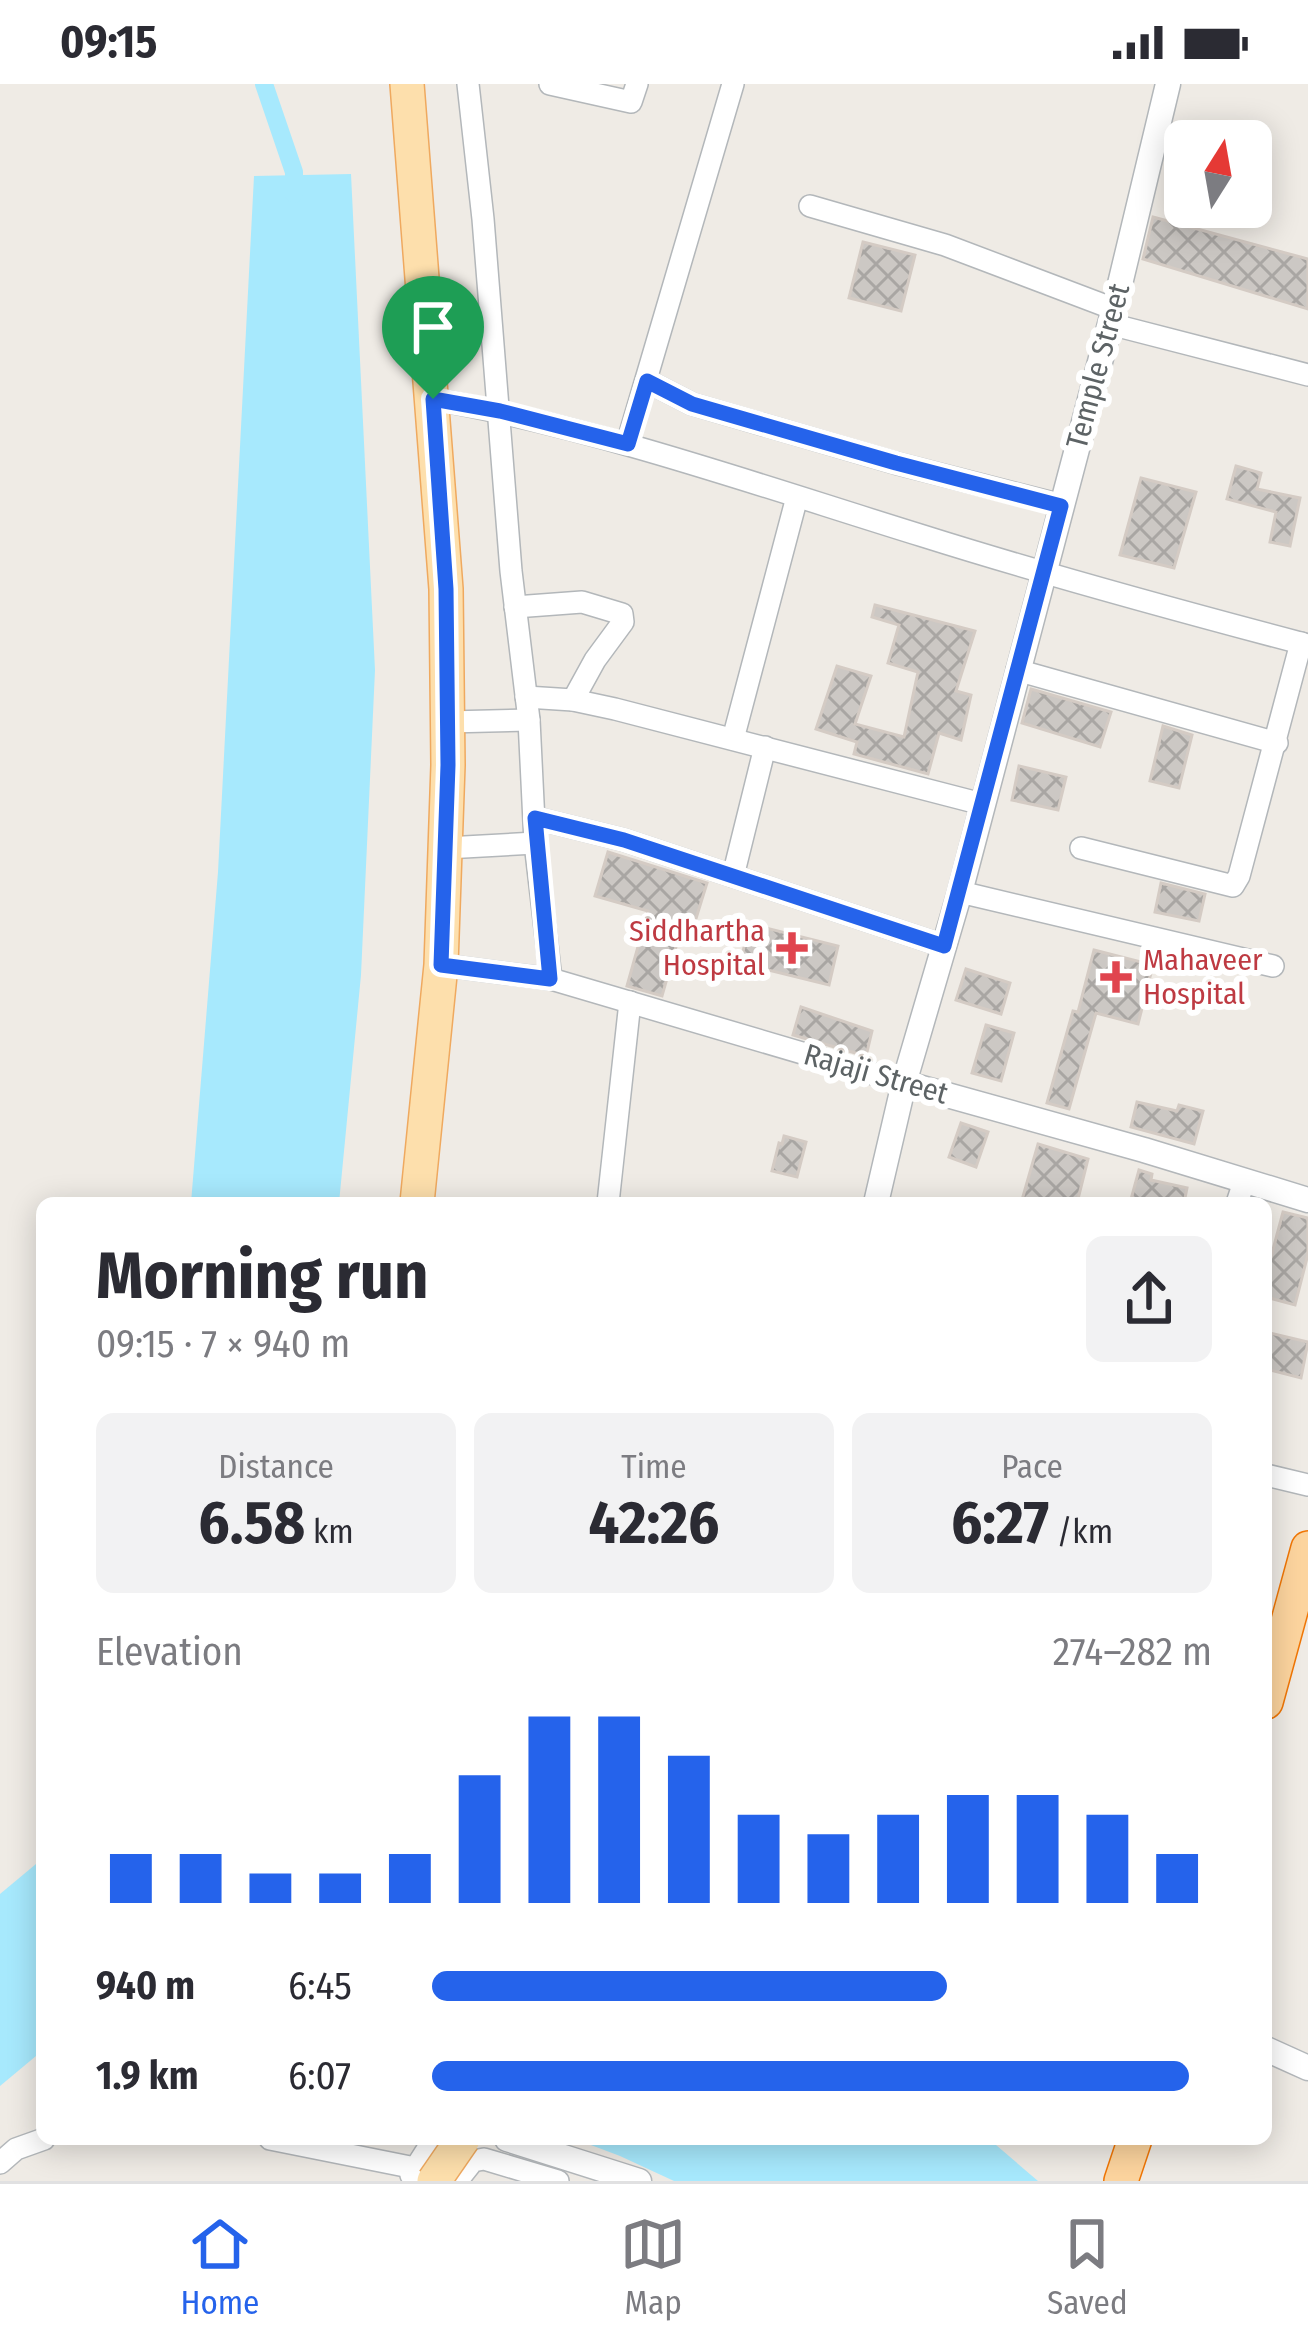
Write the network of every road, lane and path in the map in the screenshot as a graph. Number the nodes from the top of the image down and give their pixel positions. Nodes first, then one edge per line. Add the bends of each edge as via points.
1 (407, 84) edge
2 (467, 84) edge
3 (550, 84) edge
4 (637, 84) edge
5 (733, 84) edge
6 (1168, 84) edge
7 (810, 206) dead end
8 (1112, 316) junction
9 (1308, 375) edge
10 (647, 381) junction
11 (433, 399) junction
12 (500, 411) junction
13 (628, 444) junction
14 (797, 497) junction
15 (1061, 506) junction
16 (1042, 574) junction
17 (515, 607) junction
18 (1305, 644) edge
19 (1017, 670) junction
20 (526, 697) junction
21 (573, 700) junction
22 (529, 720) junction
23 (448, 722) junction
24 (733, 739) junction
25 (1276, 743) junction
26 (765, 747) junction
27 (982, 804) junction
28 (535, 818) junction
29 (536, 842) junction
30 (446, 848) junction
31 (1081, 848) dead end
32 (733, 876) junction
33 (960, 892) junction
34 (944, 946) junction
35 (441, 965) junction
36 (1273, 966) dead end
37 (550, 979) junction
38 (630, 1002) junction
39 (904, 1083) junction
40 (1240, 1192) edge
41 (418, 1197) edge
42 (609, 1197) edge
43 (877, 1197) edge
44 (1308, 1200) edge
45 (1272, 1476) edge
46 (1308, 1485) edge
47 (1308, 1548) edge
48 (1286, 1638) edge
49 (1272, 1683) edge
50 (1272, 2052) edge
51 (1308, 2068) edge
52 (36, 2142) edge
53 (294, 2145) edge
54 (432, 2145) edge
55 (526, 2145) edge
56 (1133, 2145) edge
57 (0, 2163) edge
58 (463, 2163) edge
59 (419, 2177) edge
60 (558, 2181) edge
61 (639, 2181) edge
62 (1120, 2181) edge

1 - 11 main road
2 - 12 street
3 - 4 street via 631,102
5 - 10 street
6 - 8 street, Temple Street
7 - 8 street via 945,245
8 - 9 street
8 - 15 street, Temple Street
10 - 13 street
10 - 15 street via 692,404
11 - 12 street
11 - 23 main road
12 - 13 street
12 - 17 street
13 - 14 street
14 - 16 street
14 - 24 street
15 - 16 street, Temple Street
16 - 18 street
16 - 19 street, Temple Street
17 - 20 street
17 - 21 street via 582,602 622,614
18 - 25 street
19 - 25 street
19 - 27 street, Temple Street
20 - 21 street
20 - 22 street
21 - 24 street
22 - 23 street
22 - 28 street
23 - 30 main road
24 - 26 street
25 - 31 street via 1233,886
26 - 27 street
26 - 32 street
27 - 33 street, Temple Street
28 - 29 street
28 - 32 street
29 - 30 street
29 - 37 street
30 - 35 main road
32 - 34 street
33 - 34 street, Temple Street
33 - 36 street
34 - 39 street, Temple Street
35 - 37 street, Rajaji Street
35 - 41 main road
37 - 38 street, Rajaji Street
38 - 39 street, Rajaji Street
38 - 42 street
39 - 40 street, Rajaji Street via 1144,1150
39 - 43 street, Temple Street
40 - 44 street, Rajaji Street
45 - 46 street
47 - 48 highway
48 - 49 highway
50 - 51 street
52 - 57 street
53 - 59 street
54 - 59 street
55 - 61 street
56 - 62 highway
58 - 59 main road, bridge
58 - 60 street via 484,2159

